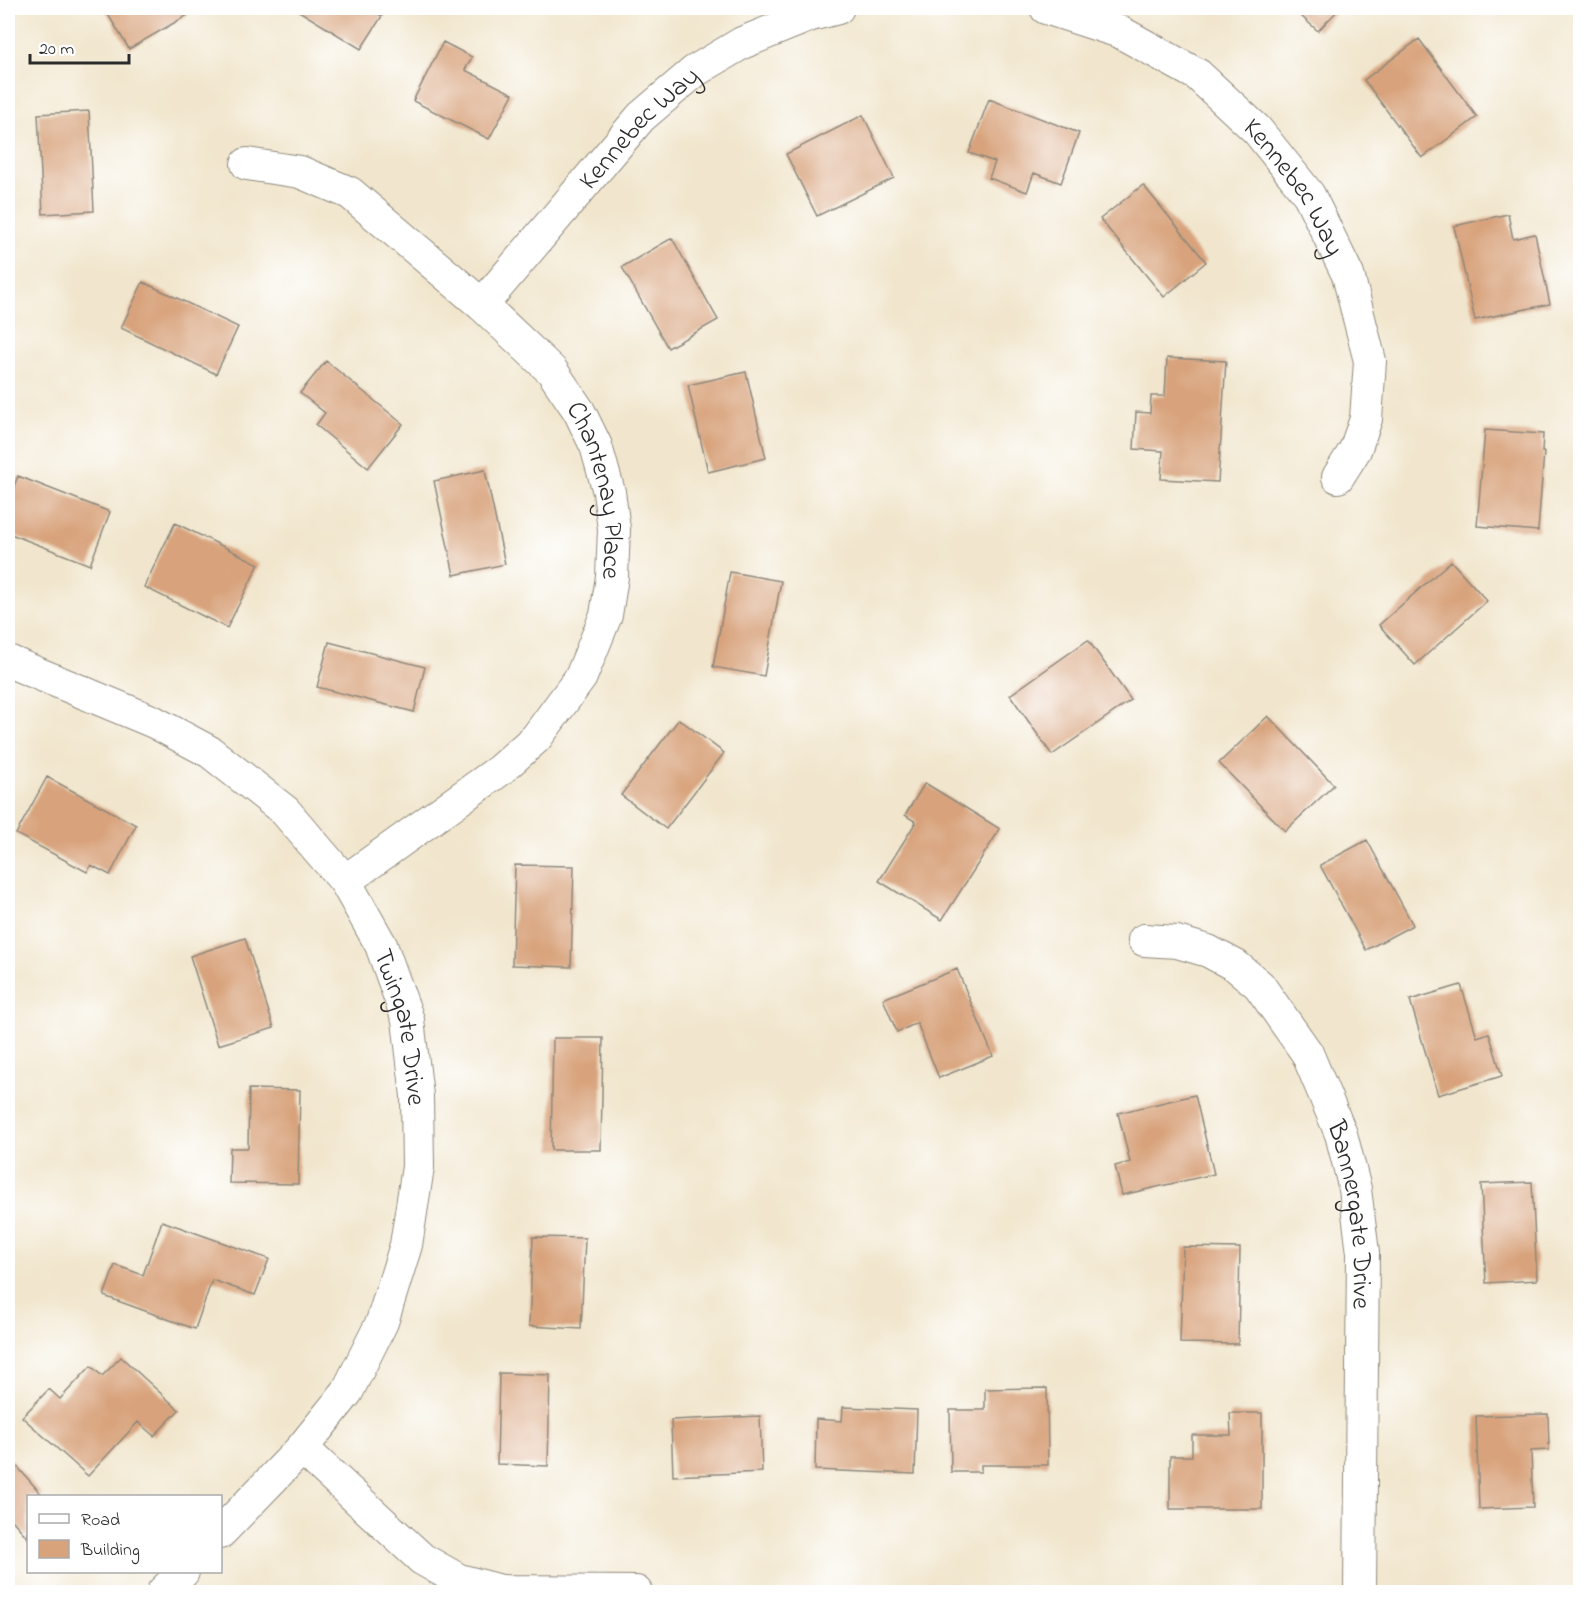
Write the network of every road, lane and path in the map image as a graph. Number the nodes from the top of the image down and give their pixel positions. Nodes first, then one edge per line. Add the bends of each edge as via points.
1 (838, 8) edge
2 (1046, 8) edge
3 (247, 164) dead end
4 (482, 305) junction
5 (1338, 477) dead end
6 (8, 661) edge
7 (345, 881) junction
8 (1144, 940) dead end
9 (302, 1448) junction
10 (222, 1531) edge
11 (182, 1573) edge
12 (163, 1593) edge
13 (636, 1593) edge
14 (1360, 1593) edge

1 - 4 street, Kennebec Way via 742,43 695,71 641,117
2 - 5 street, Kennebec Way via 1120,32 1198,75 1257,130 1309,195 1348,275 1370,361 1366,420 1355,450
3 - 4 street, Chantenay Place via 300,172 350,193
4 - 7 street, Chantenay Place via 552,371 579,411 596,446 609,492 614,530 606,615 582,677 536,738 500,770
6 - 7 street, Twingate Drive via 154,722 210,752 285,811
7 - 9 street, Twingate Drive via 381,945 408,1020 417,1096 418,1167 406,1245 381,1322 347,1392
8 - 14 street, Bannergate Drive via 1177,942 1208,951 1236,966 1259,985 1307,1053 1341,1134 1355,1189 1363,1253
9 - 10 street, Twingate Drive
9 - 13 street via 422,1559 459,1580 501,1591
11 - 12 street

